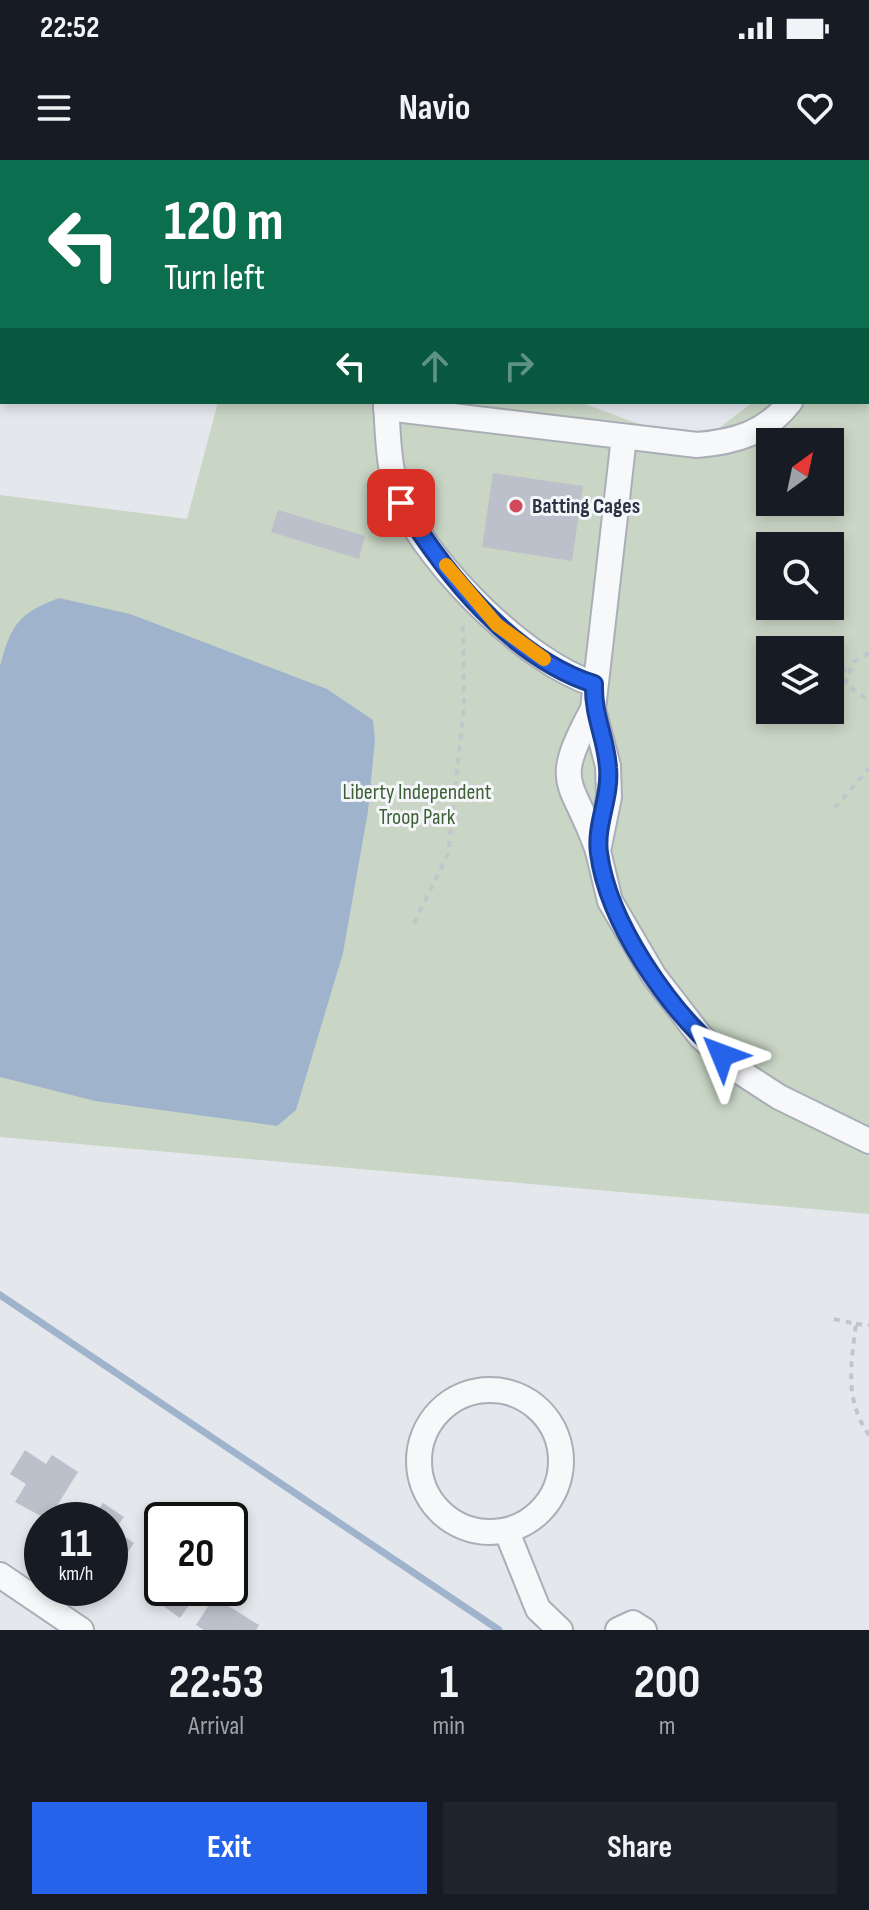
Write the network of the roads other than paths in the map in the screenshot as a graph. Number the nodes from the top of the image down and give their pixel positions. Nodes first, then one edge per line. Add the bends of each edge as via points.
1 (788, 404) edge
2 (386, 405) edge
3 (624, 437) junction
4 (594, 684) junction
5 (593, 709) junction
6 (598, 851) junction
7 (869, 1141) edge
8 (507, 1532) junction
9 (0, 1575) edge
10 (81, 1630) edge
11 (560, 1630) edge
12 (618, 1630) edge
13 (644, 1630) edge

1 - 3 street via 778,418 731,442 697,445
2 - 3 street
2 - 4 street via 401,503 426,542 497,625 567,675
3 - 4 street
4 - 5 street
5 - 6 street via 608,766 609,797
5 - 6 street via 570,752 568,769 570,793
6 - 7 street via 610,901 654,976 701,1037 779,1097
8 - 8 street via 546,1507 560,1480 561,1449 551,1424 527,1400 500,1390 466,1393 428,1424 418,1470 428,1499 444,1517 481,1533
8 - 11 street via 538,1609
9 - 10 street
12 - 13 street via 633,1623

